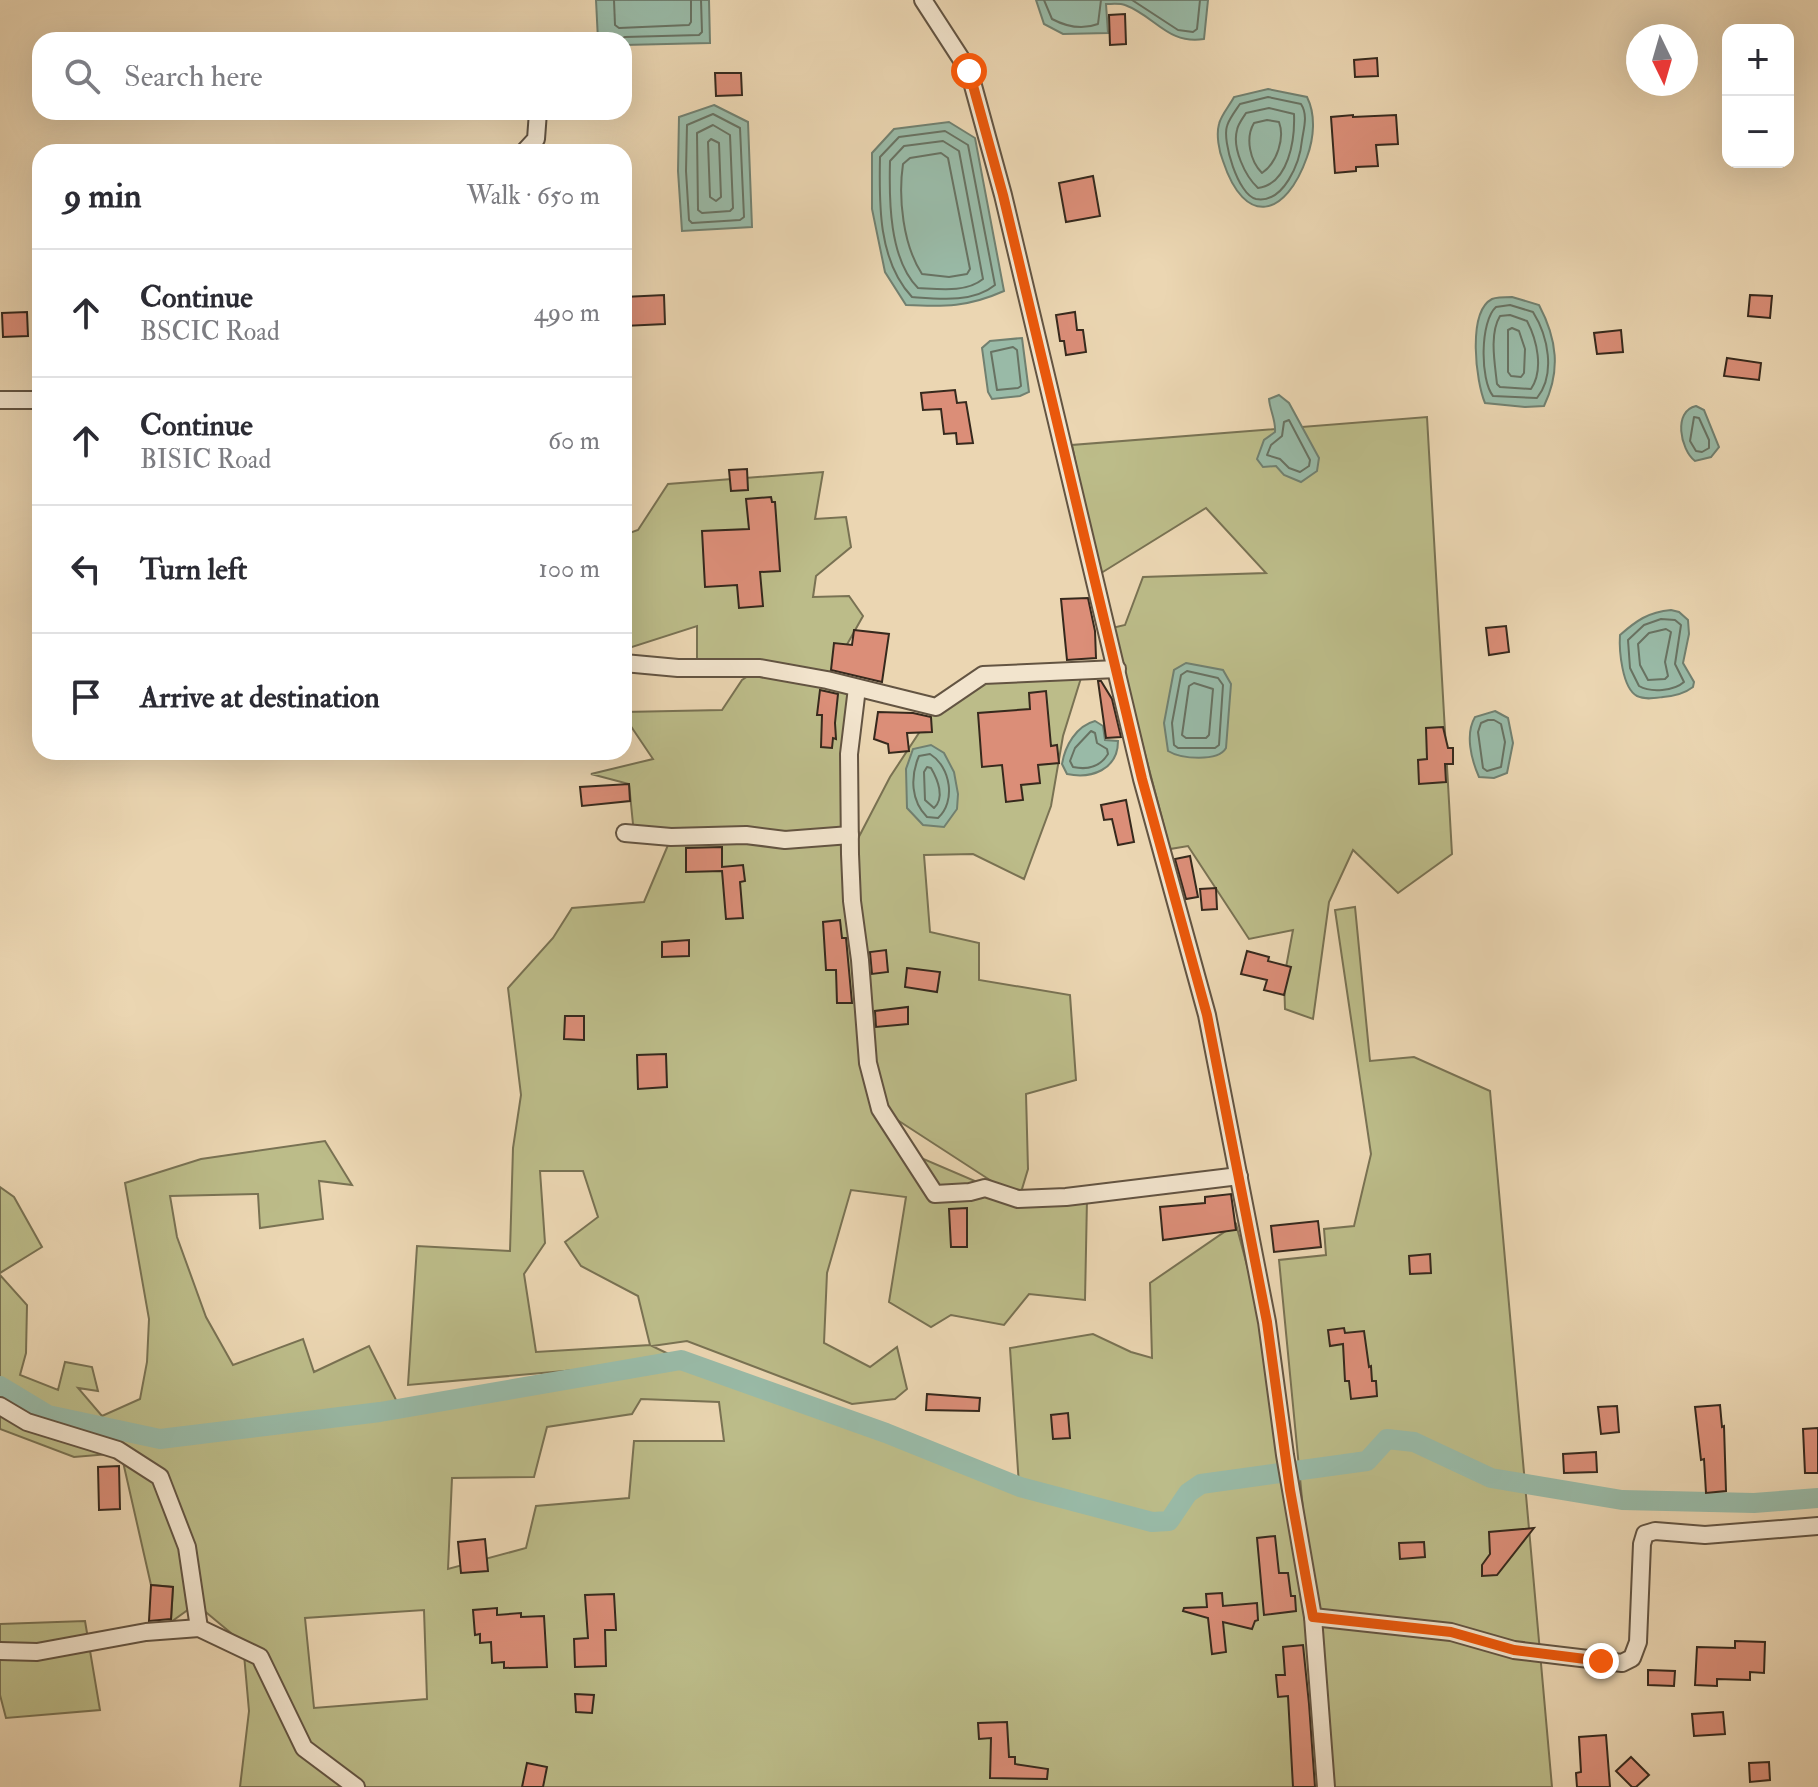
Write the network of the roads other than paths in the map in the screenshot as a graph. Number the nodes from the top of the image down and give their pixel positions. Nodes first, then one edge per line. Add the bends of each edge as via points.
1 (923, 0) edge
2 (537, 120) edge
3 (531, 144) edge
4 (0, 400) edge
5 (32, 400) edge
6 (632, 664) edge
7 (1117, 669) junction
8 (857, 688) junction
9 (625, 833) dead end
10 (850, 835) junction
11 (1239, 1176) junction
12 (0, 1406) edge
13 (1818, 1526) edge
14 (1313, 1617) junction
15 (199, 1628) junction
16 (0, 1651) edge
17 (356, 1787) edge
18 (1326, 1787) edge

1 - 7 street via 969,71
2 - 3 street
4 - 5 street
6 - 8 street via 760,668
7 - 8 street via 983,675 936,707
7 - 11 street via 1207,1015
8 - 10 street via 849,754
9 - 10 street via 785,840
10 - 11 street via 868,1063 880,1109 935,1194 985,1188 1018,1199 1066,1197
11 - 14 street
12 - 15 street via 27,1422 118,1450 160,1477 187,1547
13 - 14 street via 1645,1534 1638,1642 1632,1658 1622,1663 1514,1650 1451,1632
14 - 18 street
15 - 16 street via 37,1652
15 - 17 street via 260,1657 304,1748

